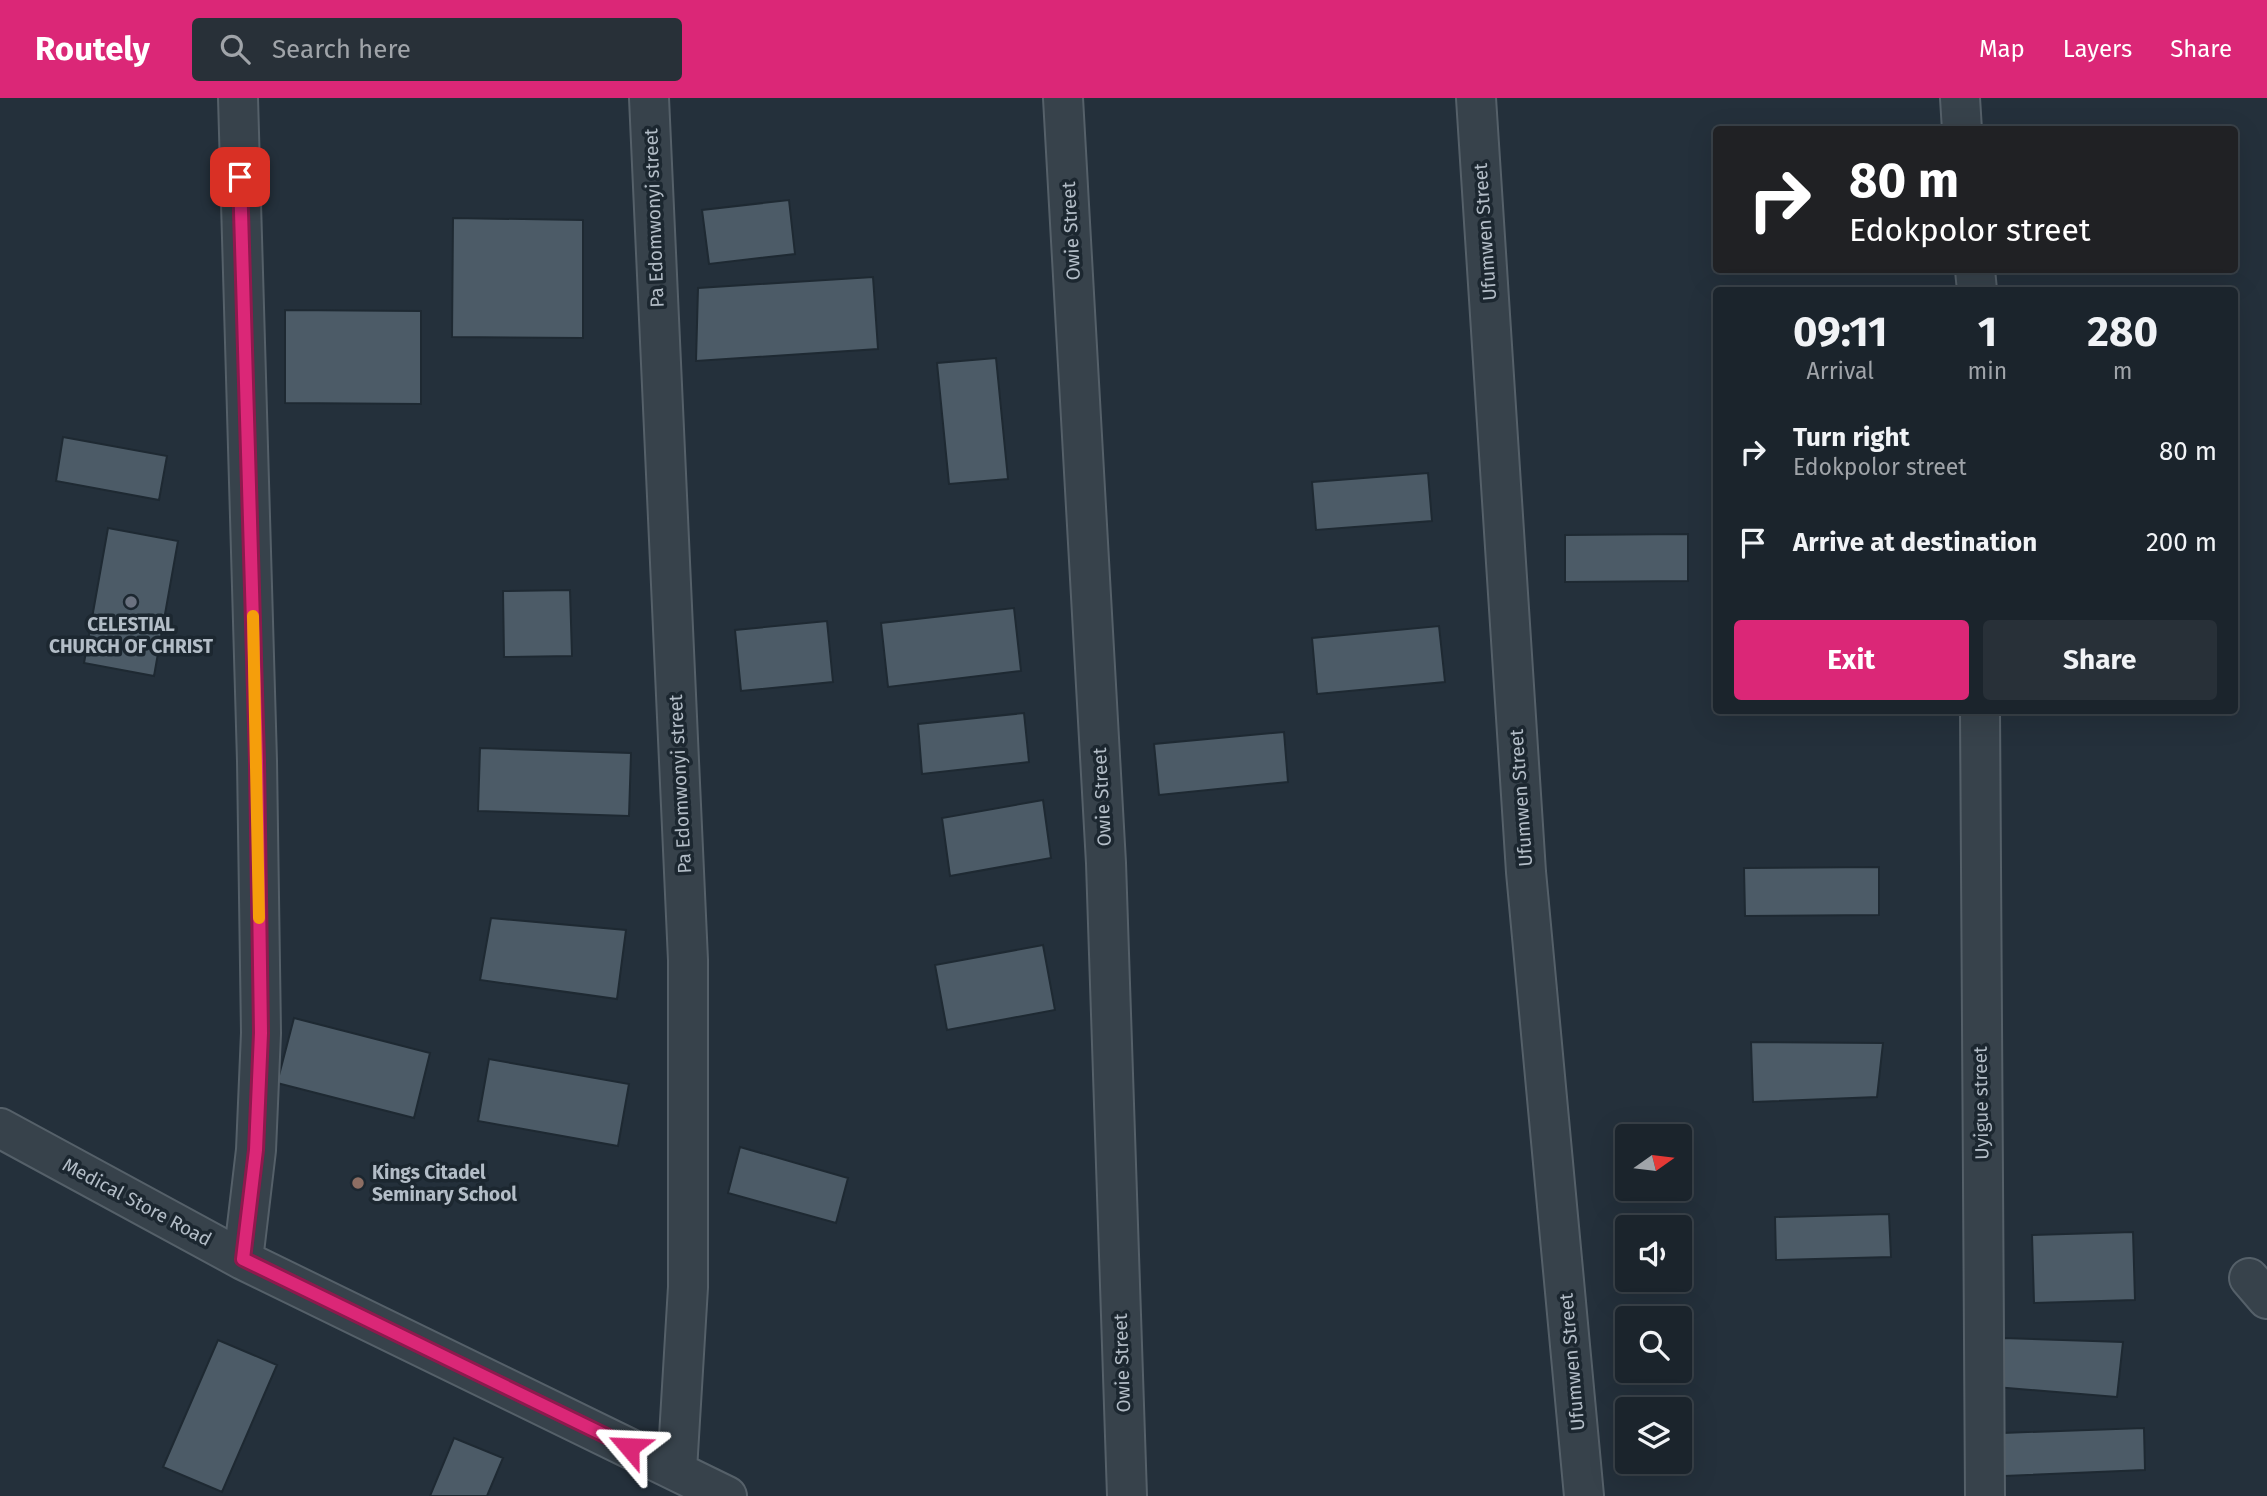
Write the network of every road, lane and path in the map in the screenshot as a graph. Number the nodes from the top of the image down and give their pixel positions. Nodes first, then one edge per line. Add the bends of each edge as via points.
1 (238, 98) edge
2 (649, 98) edge
3 (1063, 98) edge
4 (1476, 98) edge
5 (1960, 98) edge
6 (1962, 126) edge
7 (1980, 714) edge
8 (0, 1128) edge
9 (243, 1259) junction
10 (677, 1471) junction
11 (727, 1496) edge
12 (1127, 1496) edge
13 (1584, 1496) edge
14 (1985, 1496) edge

1 - 9 street via 261,1033 256,1150
2 - 10 street, Pa Edomwonyi street via 688,960 688,1287
3 - 12 street, Owie Street via 1106,863
4 - 13 street, Ufumwen Street via 1526,872
5 - 6 street
7 - 14 street, Uyigue street
8 - 9 street, Medical Store Road
9 - 10 street, Medical Store Road
10 - 11 street, Medical Store Road

